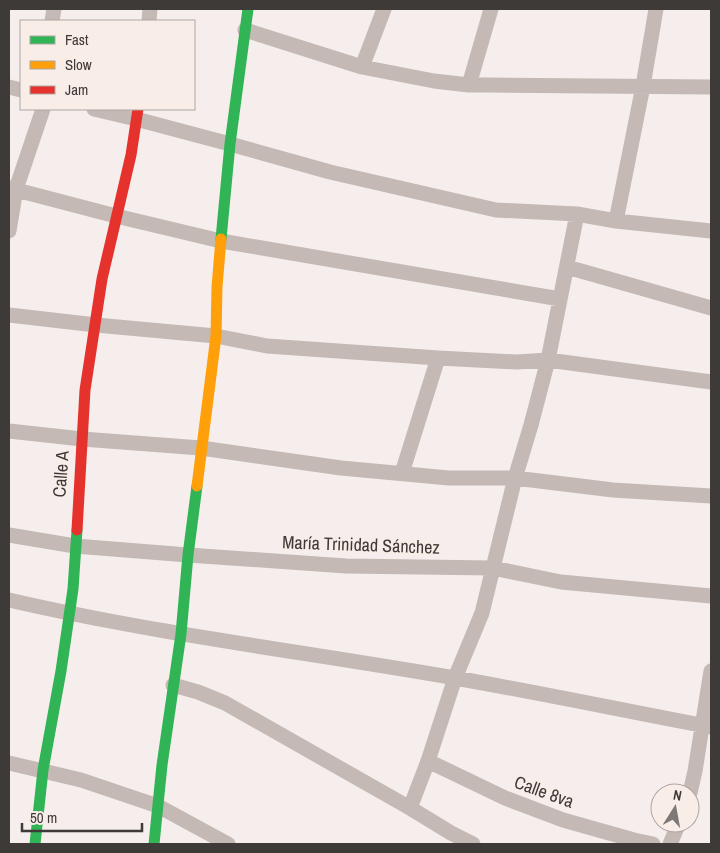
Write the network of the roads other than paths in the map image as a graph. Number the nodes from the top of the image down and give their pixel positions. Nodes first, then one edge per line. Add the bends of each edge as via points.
1 (248, 9) edge
2 (384, 9) edge
3 (491, 9) edge
4 (656, 9) edge
5 (245, 30) junction
6 (362, 67) junction
7 (469, 85) junction
8 (643, 86) junction
9 (711, 87) edge
10 (43, 110) edge
11 (103, 110) edge
12 (137, 114) edge
13 (230, 144) junction
14 (13, 189) edge
15 (577, 214) junction
16 (116, 216) junction
17 (616, 221) junction
18 (9, 231) edge
19 (711, 231) edge
20 (221, 241) junction
21 (567, 267) junction
22 (560, 299) junction
23 (711, 308) edge
24 (9, 315) edge
25 (96, 325) junction
26 (216, 336) junction
27 (438, 358) junction
28 (548, 360) junction
29 (711, 382) edge
30 (9, 431) edge
31 (82, 439) junction
32 (201, 448) junction
33 (402, 474) junction
34 (515, 478) junction
35 (711, 496) edge
36 (9, 535) edge
37 (75, 546) junction
38 (188, 555) junction
39 (494, 568) junction
40 (711, 596) edge
41 (9, 600) edge
42 (69, 614) junction
43 (181, 634) junction
44 (711, 671) edge
45 (455, 678) junction
46 (173, 685) junction
47 (707, 726) edge
48 (428, 762) junction
49 (9, 763) edge
50 (43, 770) junction
51 (692, 783) edge
52 (158, 806) junction
53 (410, 808) junction
54 (448, 839) edge
55 (35, 844) edge
56 (154, 844) edge
57 (228, 844) edge
58 (473, 844) edge
59 (653, 844) edge

1 - 5 street
2 - 6 street
3 - 7 street
4 - 8 street
5 - 6 street
5 - 13 street
6 - 7 street
7 - 8 street
8 - 9 street
8 - 17 street
10 - 14 street
11 - 12 street
12 - 13 street
12 - 16 street, Calle A
13 - 15 street via 330,172 496,210
13 - 20 street
14 - 16 street
14 - 18 street
15 - 17 street
15 - 21 street
16 - 20 street
16 - 25 street, Calle A
17 - 19 street
20 - 22 street
20 - 26 street
21 - 22 street
21 - 23 street
22 - 28 street
24 - 25 street
25 - 26 street
25 - 31 street, Calle A via 84,390
26 - 27 street via 267,346
26 - 32 street
27 - 28 street via 517,362
27 - 33 street
28 - 29 street
28 - 34 street
30 - 31 street
31 - 32 street
31 - 37 street, Calle A
32 - 33 street
32 - 38 street
33 - 34 street
34 - 35 street via 613,490
34 - 39 street
36 - 37 street, María Trinidad Sánchez
37 - 38 street, María Trinidad Sánchez
37 - 42 street, Calle A
38 - 39 street, María Trinidad Sánchez via 346,566
38 - 43 street
39 - 40 street, María Trinidad Sánchez via 562,582
39 - 45 street via 482,613
41 - 42 street
42 - 43 street
42 - 50 street, Calle A
43 - 45 street
43 - 46 street
44 - 47 street
45 - 47 street
45 - 48 street
46 - 52 street
46 - 53 street via 225,703
47 - 51 street
48 - 53 street
48 - 59 street, Calle 8va via 505,798 563,820
49 - 50 street
50 - 52 street
50 - 55 street, Calle A
52 - 56 street
52 - 57 street
53 - 54 street
54 - 58 street

